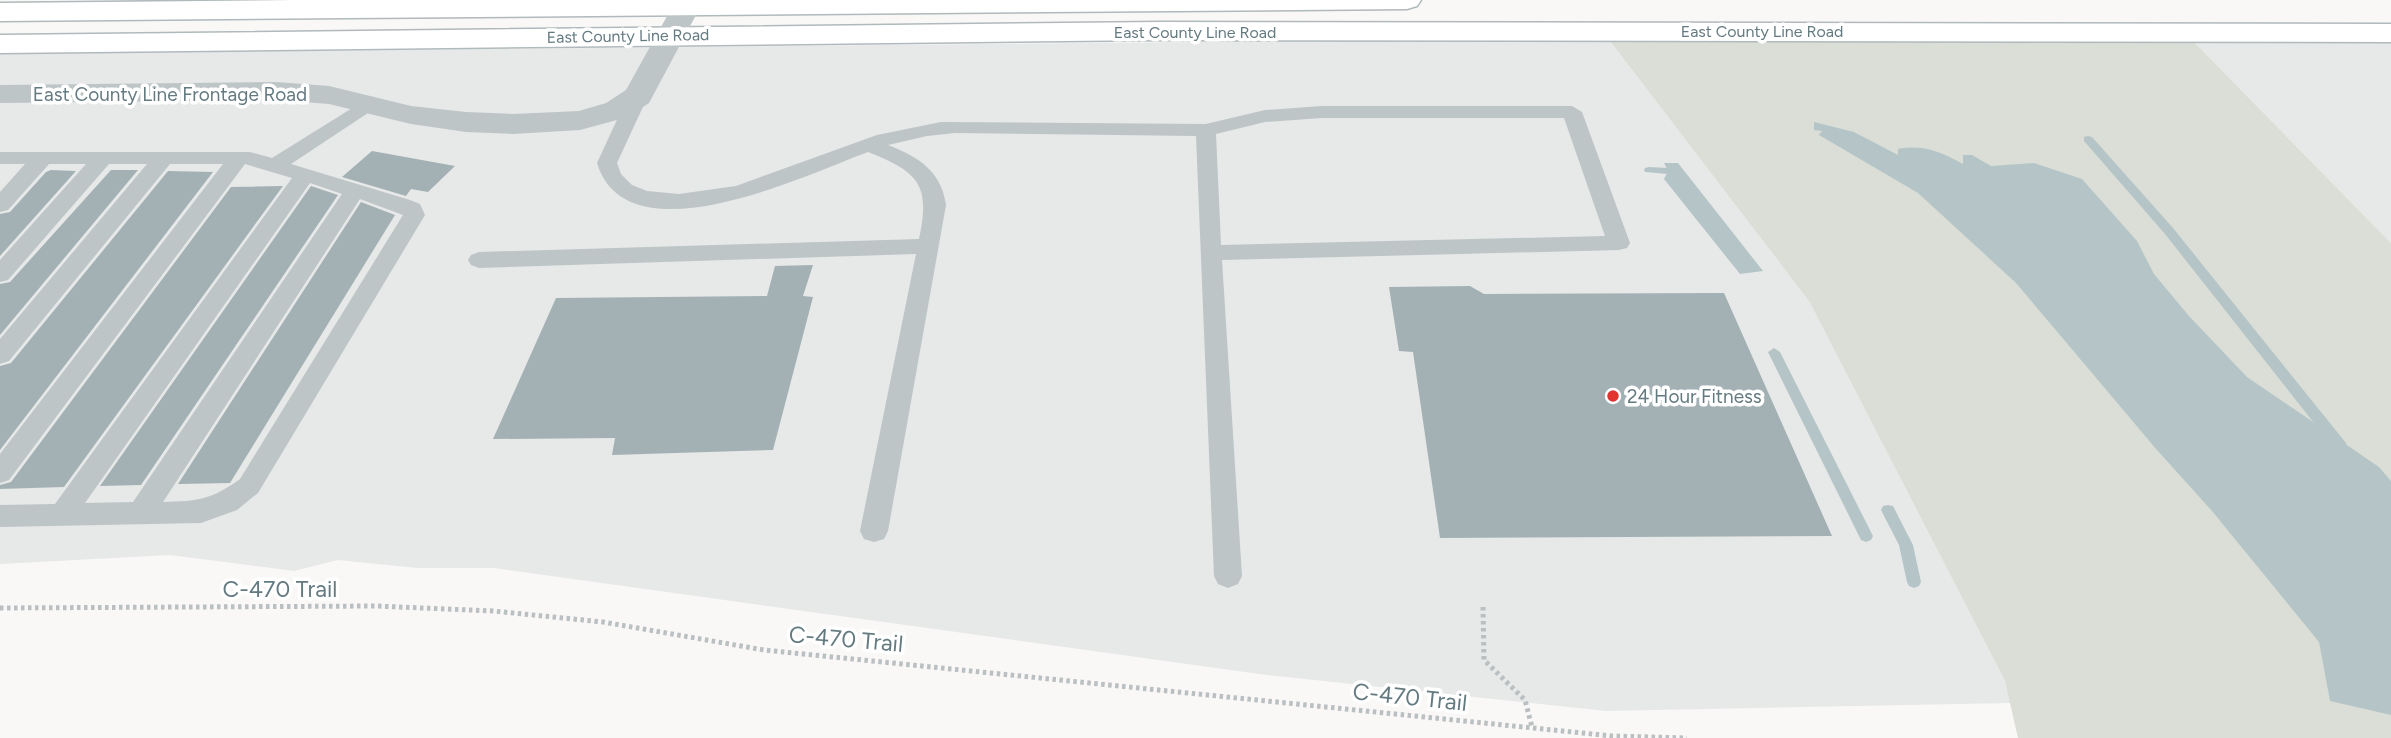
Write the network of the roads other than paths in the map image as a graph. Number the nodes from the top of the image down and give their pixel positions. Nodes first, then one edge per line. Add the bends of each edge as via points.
1 (1407, 0) edge
2 (690, 2) edge
3 (0, 12) edge
4 (2391, 33) edge
5 (673, 35) junction
6 (0, 44) edge
7 (0, 94) edge
8 (638, 96) junction
9 (370, 103) junction
10 (1206, 130) junction
11 (868, 145) junction
12 (165, 157) junction
13 (0, 158) edge
14 (43, 158) junction
15 (103, 158) junction
16 (239, 158) junction
17 (272, 167) junction
18 (303, 176) junction
19 (355, 191) junction
20 (0, 205) edge
21 (929, 246) junction
22 (1210, 253) junction
23 (479, 260) dead end
24 (0, 274) edge
25 (0, 355) edge
26 (0, 473) edge
27 (141, 513) junction
28 (63, 514) junction
29 (0, 516) edge
30 (874, 531) dead end
31 (1228, 576) dead end

1 - 2 main road, East County Line Road
2 - 3 main road, East County Line Road
2 - 5 street
4 - 5 main road, East County Line Road via 1495,30
5 - 6 main road, East County Line Road
5 - 8 street
7 - 9 street, East County Line Frontage Road via 276,91
8 - 9 street, East County Line Frontage Road via 599,115 513,124 411,115
8 - 11 lane via 607,163 612,181 619,187 651,199 700,199 741,192
9 - 17 lane
10 - 11 lane via 971,127 916,131
10 - 22 lane
10 - 22 lane via 1265,116 1304,113 1572,112 1619,243
11 - 21 lane via 906,159 926,177 935,192 937,210
12 - 15 lane
12 - 16 lane
12 - 25 lane
13 - 14 lane
14 - 15 lane
14 - 20 lane
15 - 24 lane
16 - 17 lane
16 - 26 lane
17 - 18 lane
18 - 19 lane
18 - 28 lane
19 - 27 lane
19 - 27 lane via 412,209 414,215 249,486 228,502 201,512
21 - 23 lane
21 - 30 lane
22 - 31 lane
27 - 28 lane
28 - 29 lane

